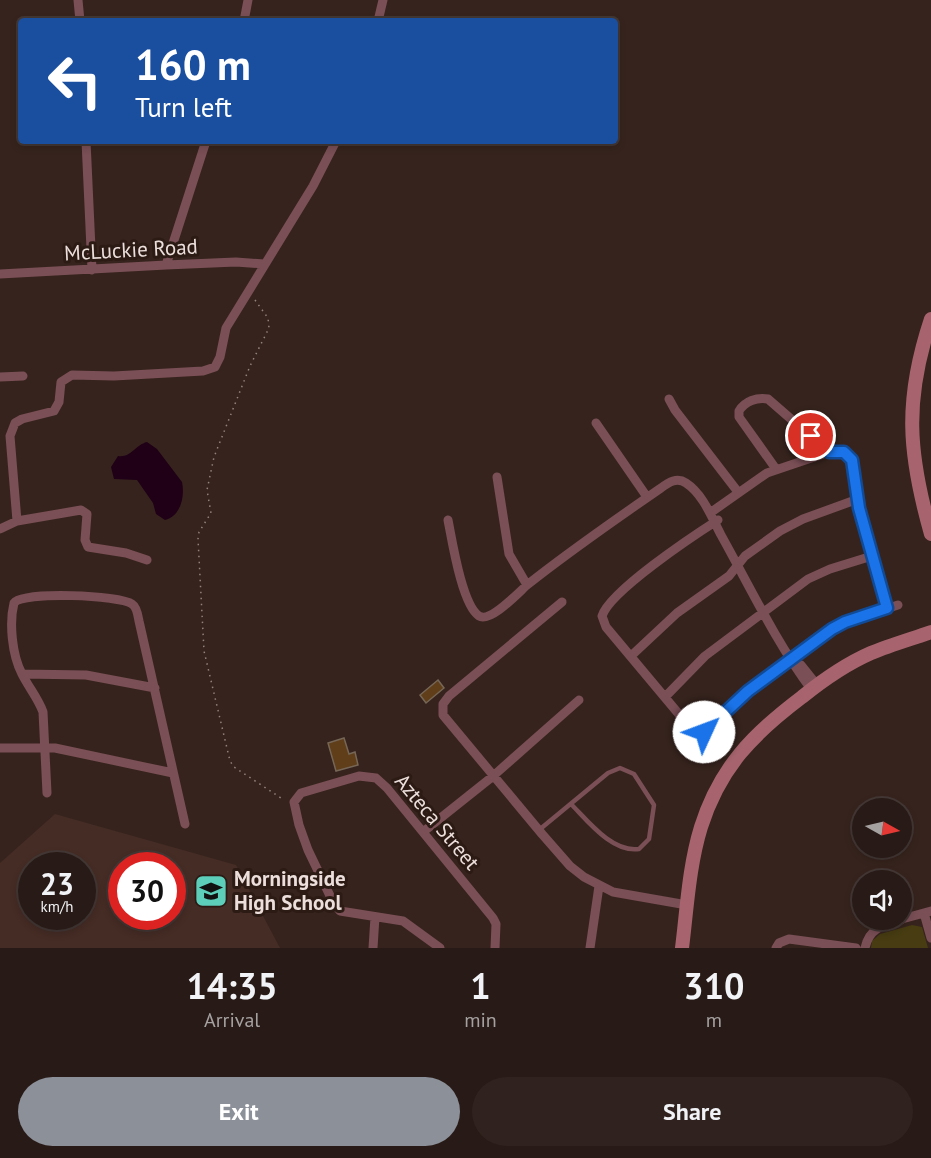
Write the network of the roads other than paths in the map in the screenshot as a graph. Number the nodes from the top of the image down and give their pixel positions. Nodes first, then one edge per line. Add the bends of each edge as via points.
1 (78, 0) edge
2 (248, 0) edge
3 (383, 0) edge
4 (80, 18) edge
5 (245, 18) edge
6 (379, 18) edge
7 (86, 144) edge
8 (205, 144) edge
9 (334, 144) edge
10 (264, 264) junction
11 (166, 265) junction
12 (92, 270) junction
13 (0, 274) edge
14 (931, 319) edge
15 (23, 376) dead end
16 (0, 378) edge
17 (669, 399) dead end
18 (597, 423) dead end
19 (829, 452) junction
20 (776, 469) junction
21 (497, 477) dead end
22 (738, 492) junction
23 (648, 497) junction
24 (858, 499) junction
25 (714, 518) junction
26 (448, 520) dead end
27 (17, 521) junction
28 (0, 529) edge
29 (931, 534) edge
30 (872, 556) junction
31 (147, 560) dead end
32 (739, 562) junction
33 (528, 585) junction
34 (562, 602) dead end
35 (897, 605) dead end
36 (887, 608) junction
37 (766, 611) junction
38 (931, 632) edge
39 (631, 656) junction
40 (792, 658) junction
41 (22, 674) junction
42 (814, 687) junction
43 (155, 688) junction
44 (664, 697) junction
45 (579, 700) dead end
46 (46, 747) junction
47 (0, 748) edge
48 (173, 773) junction
49 (492, 777) junction
50 (47, 793) dead end
51 (571, 804) junction
52 (185, 824) dead end
53 (539, 830) junction
54 (423, 832) junction
55 (599, 886) junction
56 (687, 905) junction
57 (927, 912) edge
58 (912, 916) edge
59 (375, 917) junction
60 (874, 930) edge
61 (931, 938) edge
62 (373, 948) edge
63 (440, 948) edge
64 (495, 948) edge
65 (590, 948) edge
66 (682, 948) edge
67 (776, 948) edge
68 (856, 948) edge
69 (865, 948) edge

1 - 4 street
2 - 5 street
3 - 6 street
7 - 12 street
8 - 11 street
9 - 10 street
10 - 11 street, McLuckie Road
10 - 27 street via 226,328 220,357 212,369 72,375 61,382 54,411 15,423 10,436
11 - 12 street, McLuckie Road
12 - 13 street, McLuckie Road
14 - 29 street via 916,369 911,413 915,469
15 - 16 street
17 - 22 street
18 - 23 street
19 - 20 street
19 - 20 street via 768,399 757,399 739,411 739,417
19 - 24 street via 850,456
20 - 22 street
21 - 33 street via 509,554
22 - 25 street
23 - 25 street via 671,481 683,481
23 - 33 street
24 - 30 street
24 - 32 street via 792,524
25 - 32 street
25 - 39 street via 649,568 604,611 603,622
26 - 33 street via 461,580 478,615 493,614
27 - 28 street
27 - 31 street via 81,510 87,514 86,546
30 - 36 street
30 - 37 street via 818,573
32 - 37 street
32 - 39 street via 729,576 677,613
34 - 49 street via 443,704 445,718
35 - 36 street
36 - 40 street via 845,622
37 - 40 street
37 - 44 street via 705,656
38 - 42 street via 872,653
39 - 44 street
40 - 42 street
40 - 44 street via 702,733 689,728
41 - 43 street via 86,675
41 - 43 street via 14,644 16,600 49,595 92,597 129,602 135,608
41 - 46 street via 40,702
42 - 56 street via 762,728 729,767 701,828
43 - 48 street
45 - 49 street
46 - 47 street
46 - 48 street
46 - 50 street
48 - 52 street
49 - 53 street
49 - 54 street
51 - 51 lane via 598,831 621,846 639,849 649,839 654,805 634,774 626,769 615,769
51 - 53 lane
53 - 55 street via 570,866
54 - 59 street, Azteca Street via 387,788 370,776 312,789 298,795 294,802 298,825 333,902 345,914
54 - 64 street, Azteca Street via 493,918
55 - 56 street via 638,898
55 - 65 street
56 - 66 street
57 - 58 street
57 - 61 street
59 - 62 street
59 - 63 street via 403,921
60 - 69 street
67 - 68 street via 789,939

